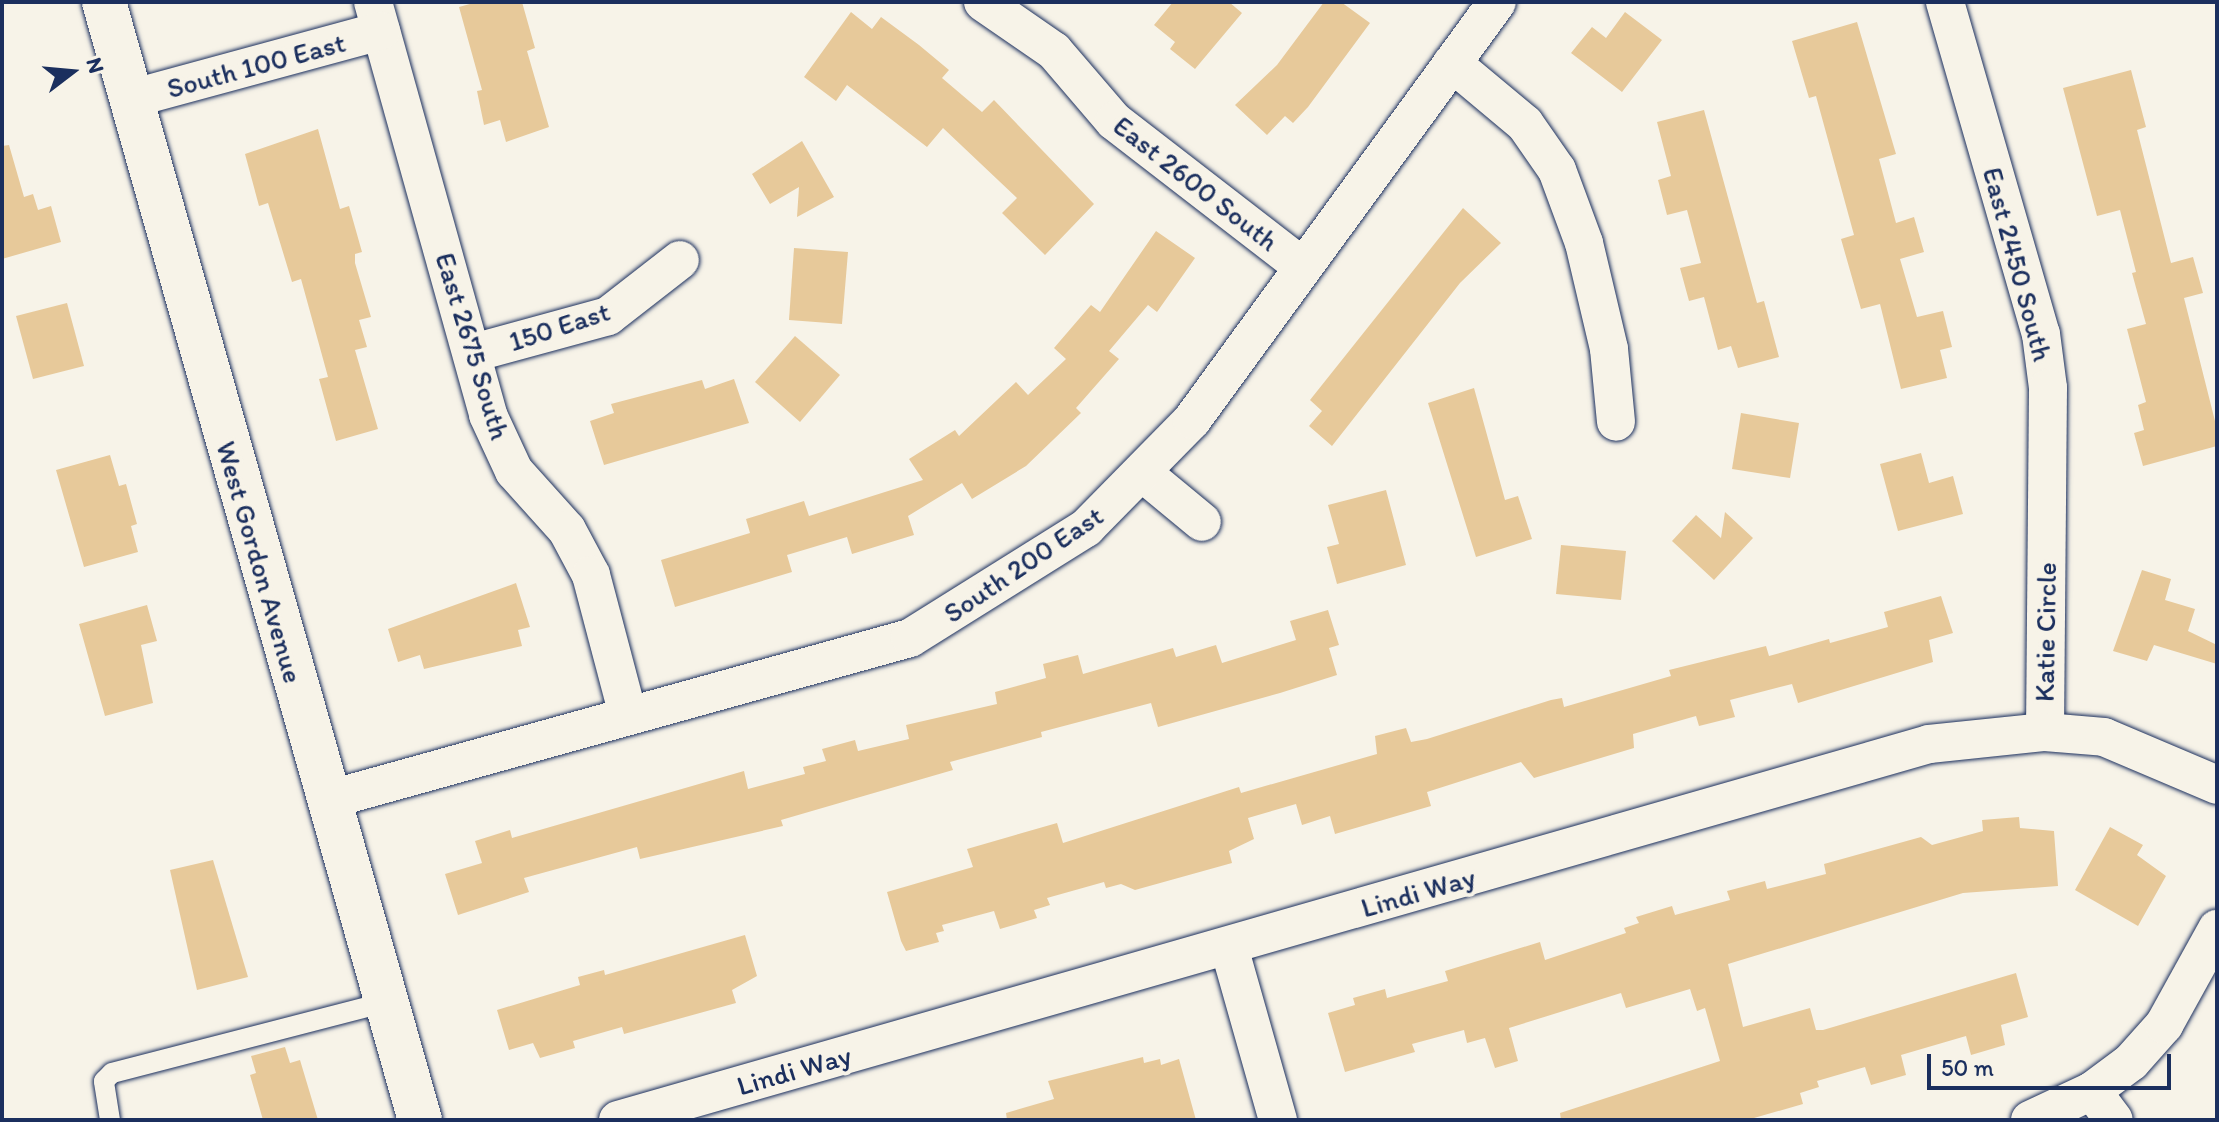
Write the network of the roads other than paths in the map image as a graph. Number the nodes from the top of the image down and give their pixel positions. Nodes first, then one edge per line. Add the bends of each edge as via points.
1 (104, 2) edge
2 (983, 2) edge
3 (1497, 2) edge
4 (1945, 2) edge
5 (377, 17) edge
6 (1452, 63) junction
7 (130, 99) junction
8 (680, 260) dead end
9 (1303, 267) junction
10 (473, 353) junction
11 (1616, 422) dead end
12 (1144, 474) junction
13 (1202, 522) dead end
14 (2047, 533) joint
15 (628, 715) junction
16 (2045, 732) junction
17 (2217, 785) edge
18 (327, 800) junction
19 (2217, 929) edge
20 (1229, 947) junction
21 (386, 1002) junction
22 (2103, 1106) edge
23 (110, 1120) edge
24 (420, 1120) edge
25 (618, 1120) edge
26 (1278, 1120) edge
27 (2030, 1120) edge

1 - 7 main road, West Gordon Avenue
2 - 9 street, East 2600 South via 1054,51 1114,121
3 - 6 street, South 200 East
4 - 14 street, East 2450 South via 2041,334 2048,388
5 - 7 street, South 100 East
5 - 10 street, East 2675 South
6 - 9 street, South 200 East
6 - 11 street via 1525,124 1557,170 1588,258 1609,349
7 - 18 main road, West Gordon Avenue
8 - 10 street, 150 East via 608,316
9 - 12 street, South 200 East via 1192,420
10 - 15 street, East 2675 South via 488,415 514,471 567,530 591,575
12 - 13 street
12 - 15 street, South 200 East via 1086,528 910,638
14 - 16 street, Katie Circle
15 - 18 street, South 200 East
16 - 17 street, Lindi Way via 2104,737
16 - 20 street, Lindi Way via 1929,744
18 - 21 main road, West Gordon Avenue
19 - 22 street via 2164,1025 2131,1062
20 - 25 street, Lindi Way
20 - 26 street
21 - 23 lane via 112,1073 104,1081
21 - 24 main road, West Gordon Avenue
22 - 27 street

